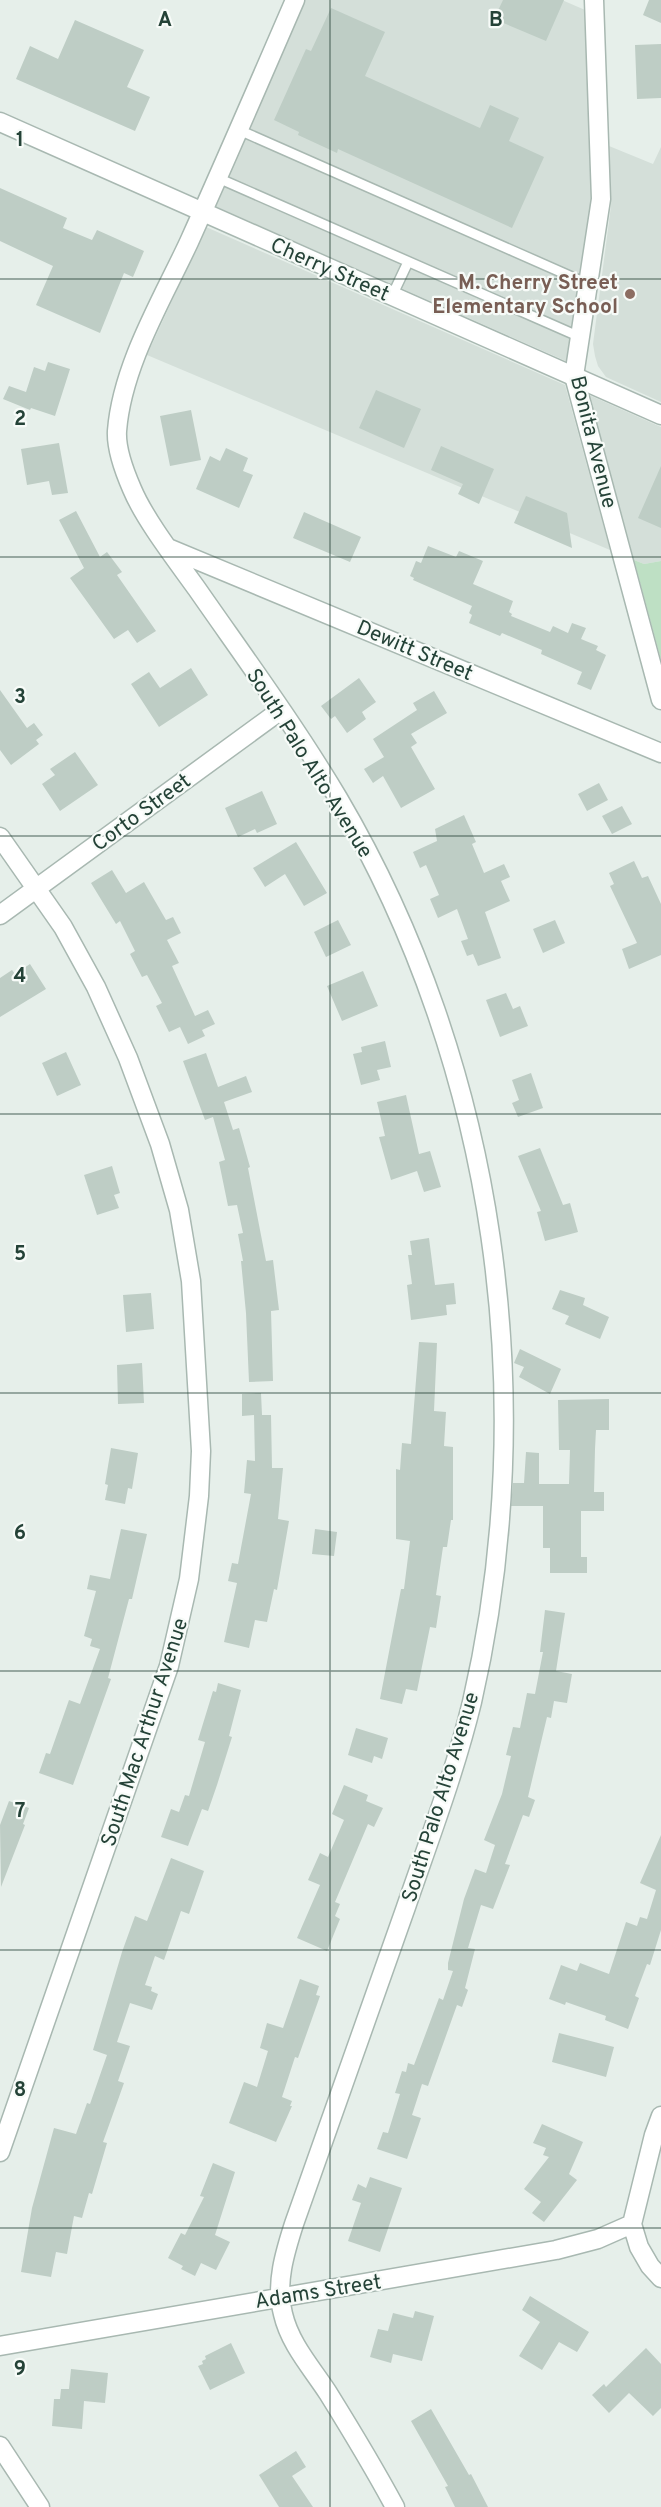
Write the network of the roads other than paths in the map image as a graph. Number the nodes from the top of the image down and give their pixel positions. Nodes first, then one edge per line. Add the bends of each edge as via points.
1 (295, 0) edge
2 (594, 0) edge
3 (0, 122) edge
4 (239, 130) junction
5 (218, 178) junction
6 (202, 212) junction
7 (408, 262) junction
8 (588, 284) junction
9 (392, 296) junction
10 (580, 337) junction
11 (574, 376) junction
12 (661, 415) edge
13 (168, 548) junction
14 (661, 700) edge
15 (281, 710) junction
16 (661, 753) edge
17 (0, 837) edge
18 (37, 888) junction
19 (0, 915) edge
20 (661, 2116) edge
21 (0, 2152) edge
22 (632, 2224) junction
23 (661, 2278) edge
24 (281, 2297) junction
25 (0, 2346) edge
26 (0, 2446) edge
27 (40, 2507) edge
28 (395, 2507) edge

1 - 4 street, South Palo Alto Avenue
2 - 8 street, Bonita Avenue via 602,199
3 - 6 street, Cherry Street
4 - 5 street, South Palo Alto Avenue
4 - 8 lane
5 - 6 street, South Palo Alto Avenue
5 - 7 lane
6 - 9 street, Cherry Street
6 - 13 street, South Palo Alto Avenue via 129,372 116,437 133,492
7 - 9 lane
7 - 10 lane
8 - 10 street, Bonita Avenue
9 - 11 street, Cherry Street
10 - 11 street, Bonita Avenue
11 - 12 street, Cherry Street
11 - 14 street, Bonita Avenue
13 - 15 street, South Palo Alto Avenue
13 - 16 street, Dewitt Street
15 - 18 street, Corto Street
15 - 24 street, South Palo Alto Avenue via 333,789 372,860 413,951 449,1051 486,1208 498,1301 503,1394 496,1560 470,1708 445,1794 292,2232 283,2266
17 - 18 street, South Mac Arthur Avenue
18 - 19 street, Corto Street
18 - 21 street, South Mac Arthur Avenue via 71,941 107,1010 147,1105 171,1180 192,1289 201,1451 189,1579 169,1666
20 - 22 street
22 - 23 street via 639,2247
22 - 24 street, Adams Street via 598,2239 556,2250
24 - 25 street, Adams Street
24 - 28 street, South Palo Alto Avenue via 295,2344
26 - 27 street

